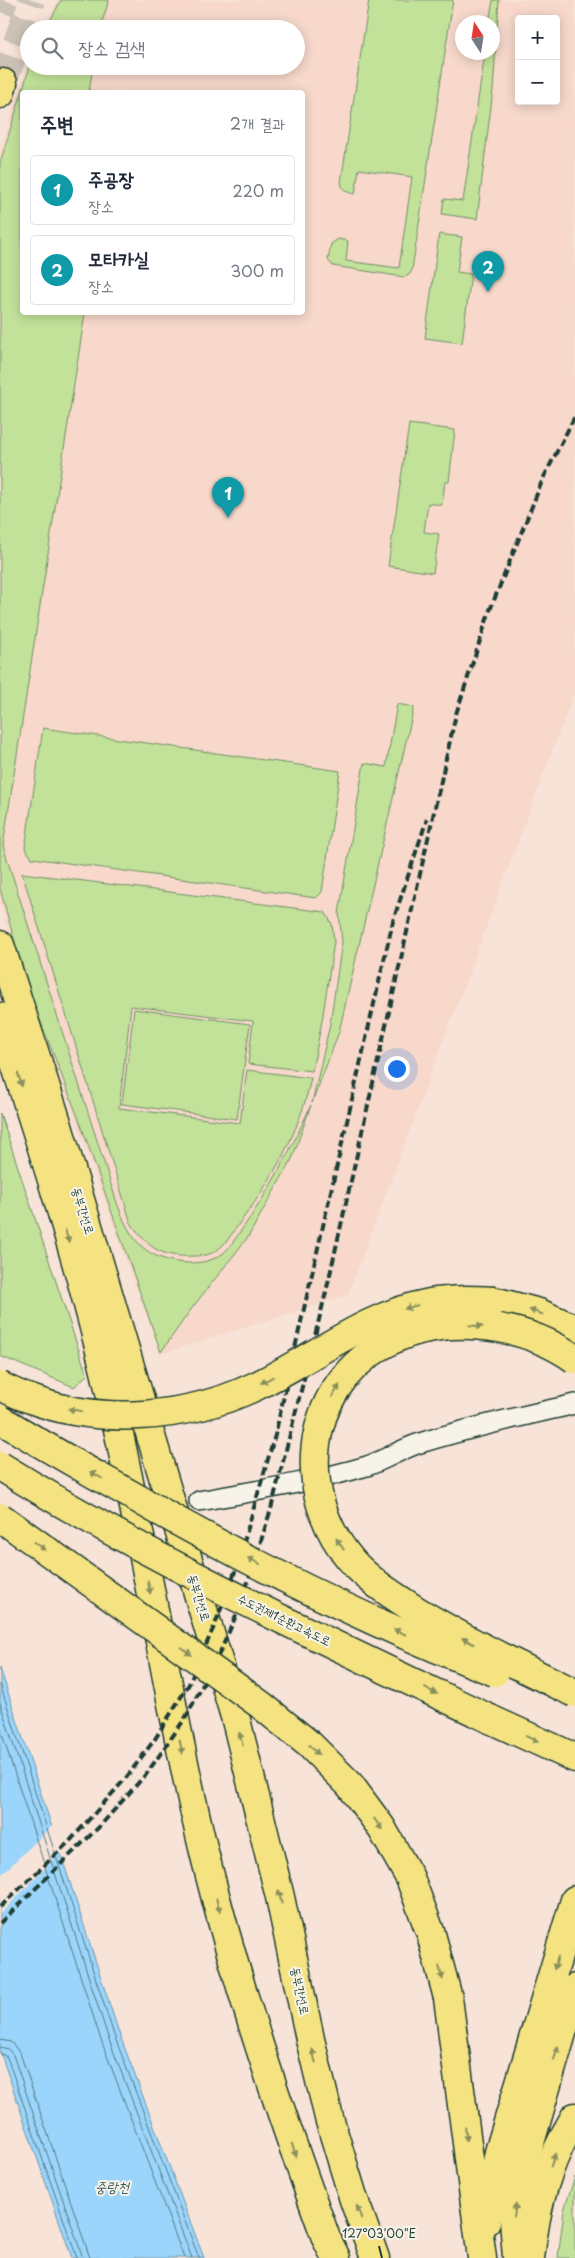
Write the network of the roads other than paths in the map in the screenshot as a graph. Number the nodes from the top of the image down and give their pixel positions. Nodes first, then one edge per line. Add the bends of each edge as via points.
1 (0, 945) edge
2 (0, 1017) edge
3 (575, 1329) edge
4 (575, 1359) edge
5 (0, 1386) edge
6 (575, 1404) edge
7 (0, 1419) edge
8 (0, 1466) edge
9 (199, 1501) dead end
10 (0, 1517) edge
11 (575, 1692) edge
12 (575, 1704) edge
13 (575, 1758) edge
14 (575, 1900) edge
15 (575, 1988) edge
16 (575, 2117) edge
17 (336, 2258) edge
18 (375, 2258) edge
19 (482, 2258) edge
20 (517, 2258) edge
21 (530, 2258) edge

18 -> 1 highway, 동부간선로 via 329,2118 278,1887 236,1720 55,1116
2 -> 17 highway, 동부간선로 via 48,1168 105,1370 205,1857 239,1982 278,2105
3 -> 5 highway, bridge via 506,1303 431,1302 366,1324 284,1372 237,1395 154,1414 110,1415 65,1408
11 -> 4 highway, bridge via 458,1635 368,1577 346,1553 331,1529 320,1504 314,1478 314,1449 338,1387 364,1358 397,1338 436,1327 481,1326 534,1338
6 - 9 street via 467,1429 417,1444 352,1470 291,1485
12 -> 7 highway, bridge via 433,1647 293,1582 114,1486
8 -> 13 highway, 수도권제1순환고속도로, bridge via 202,1579
10 -> 19 highway, bridge via 261,1705 310,1745 350,1785 381,1827 410,1878 431,1934 448,1998
14 -> 19 highway via 499,2152
20 -> 15 highway via 514,2219 520,2177
21 -> 16 highway via 537,2204 558,2146

